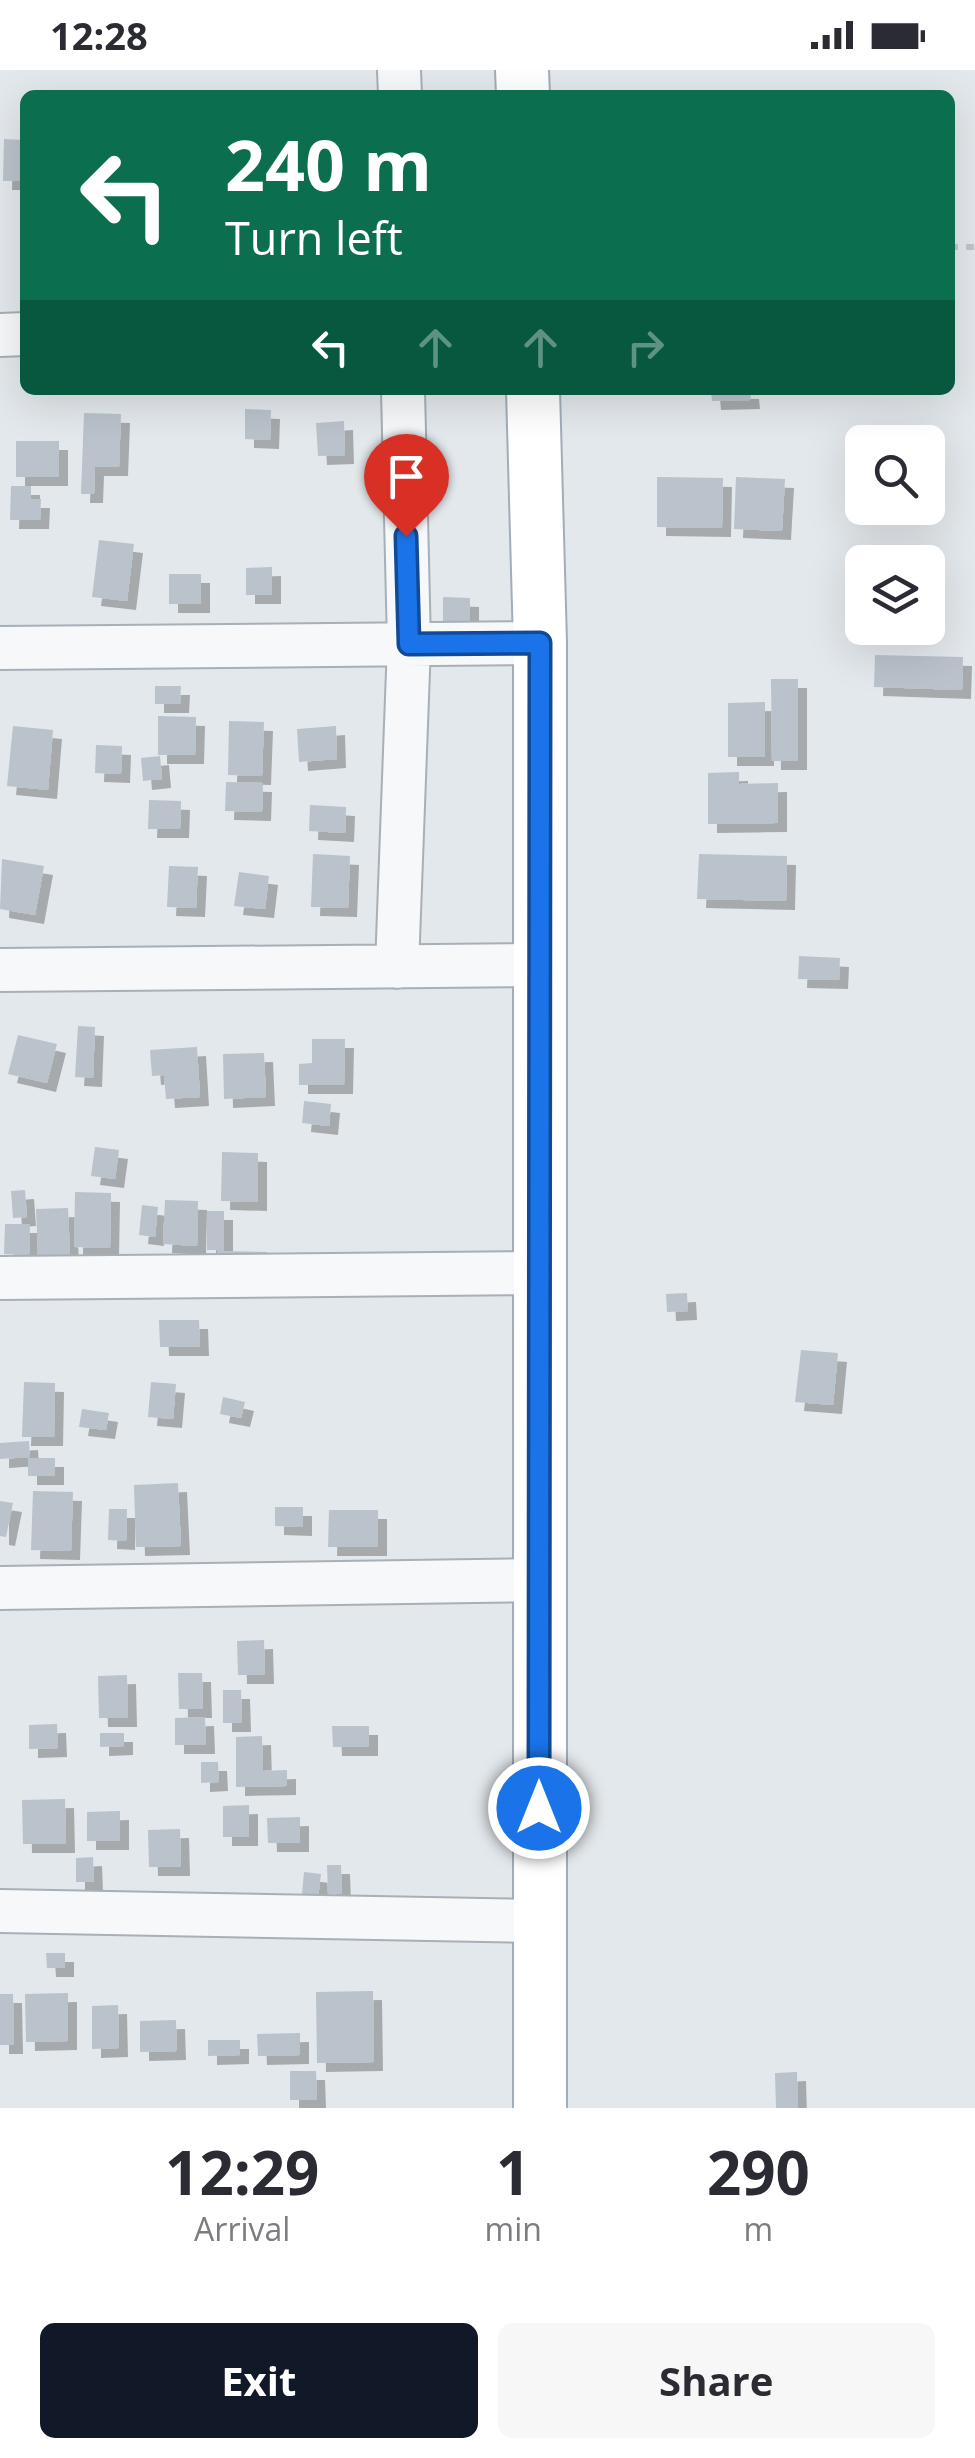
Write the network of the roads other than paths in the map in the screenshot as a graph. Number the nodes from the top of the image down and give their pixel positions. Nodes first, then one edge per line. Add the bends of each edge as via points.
1 (403, 395) edge
2 (533, 395) edge
3 (540, 643) junction
4 (409, 644) junction
5 (0, 648) edge
6 (538, 965) junction
7 (396, 966) junction
8 (0, 970) edge
9 (542, 1273) junction
10 (0, 1278) edge
11 (540, 1580) junction
12 (0, 1588) edge
13 (0, 1910) edge
14 (539, 1921) junction
15 (540, 2108) edge

1 - 4 street
2 - 3 main road
3 - 4 street
3 - 6 main road
4 - 5 street
4 - 7 street
6 - 7 street
6 - 9 main road
7 - 8 street
9 - 10 street
9 - 11 main road
11 - 12 street
11 - 14 main road
13 - 14 street
14 - 15 main road

